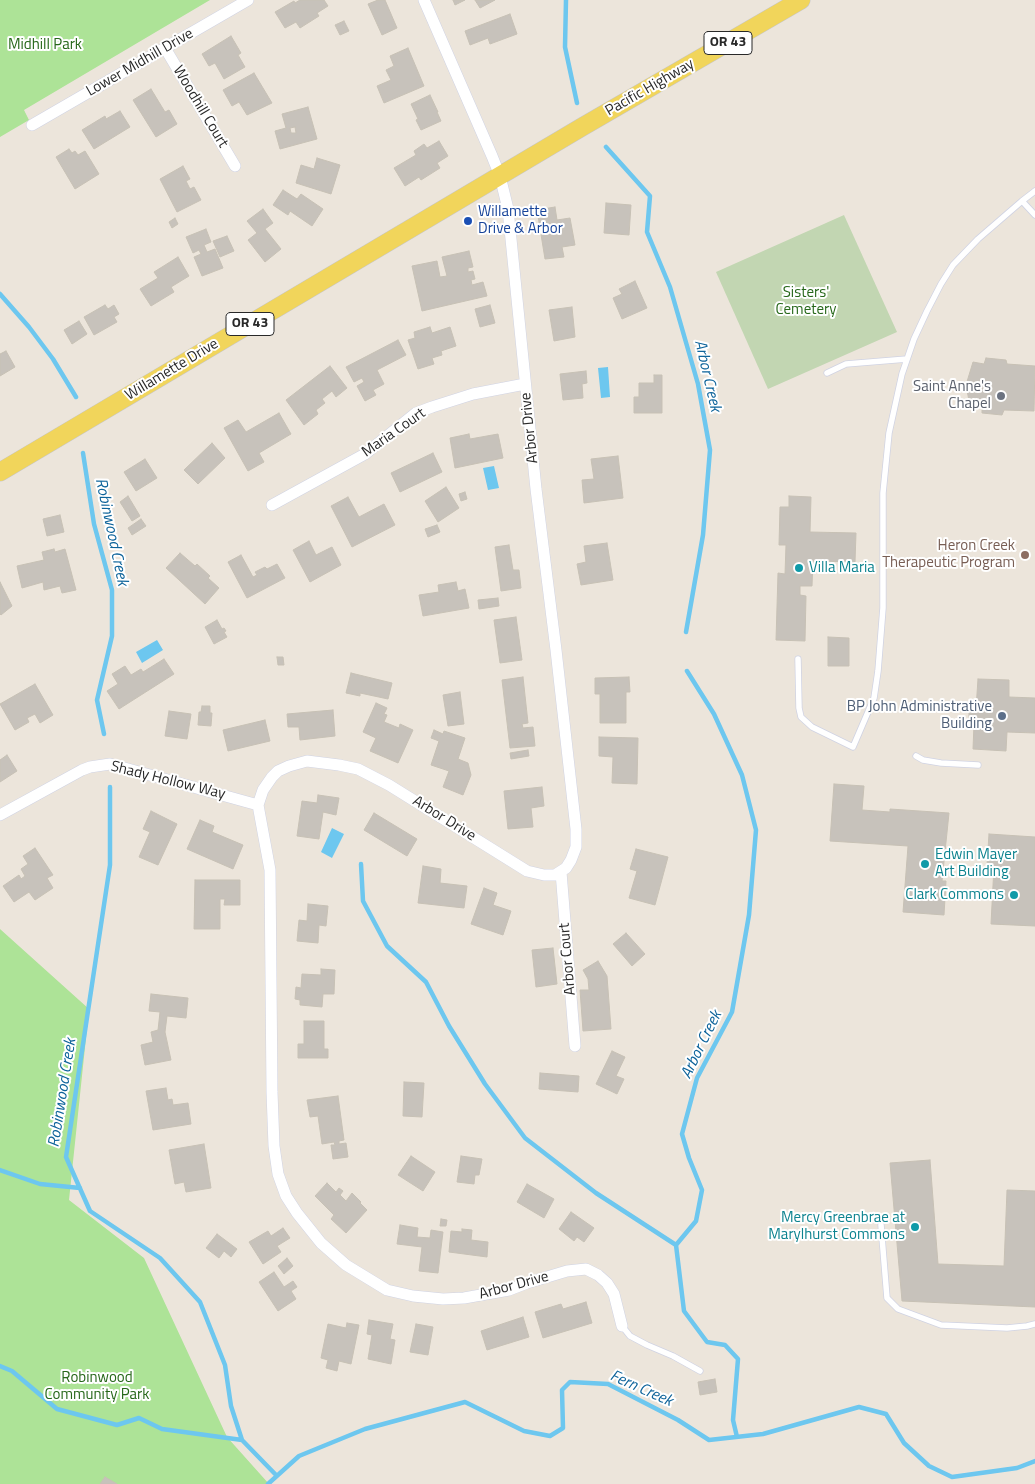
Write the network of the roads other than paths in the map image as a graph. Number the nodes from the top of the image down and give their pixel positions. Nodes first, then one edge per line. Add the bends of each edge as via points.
1 (248, 0) edge
2 (424, 0) edge
3 (801, 0) edge
4 (165, 48) junction
5 (32, 125) dead end
6 (235, 166) dead end
7 (500, 176) junction
8 (1035, 191) edge
9 (1022, 201) junction
10 (1035, 215) edge
11 (907, 360) junction
12 (827, 373) dead end
13 (525, 384) junction
14 (0, 472) edge
15 (272, 505) dead end
16 (798, 659) dead end
17 (916, 756) dead end
18 (978, 765) dead end
19 (258, 804) junction
20 (0, 815) edge
21 (561, 872) junction
22 (575, 1046) dead end
23 (881, 1225) dead end
24 (1035, 1324) edge
25 (622, 1326) joint
26 (700, 1371) dead end

1 - 4 street, Lower Midhill Drive
2 - 7 street, Arbor Drive
3 - 7 main road, Pacific Highway / OR 43
4 - 5 street, Lower Midhill Drive
4 - 6 street, Woodhill Court
7 - 13 street, Arbor Drive via 508,209
7 - 14 main road, Willamette Drive / OR 43
8 - 9 lane
9 - 10 lane
9 - 11 lane via 978,239 953,266 927,311
11 - 12 lane via 846,364
11 - 16 lane via 889,433 885,472 883,608 878,671 874,698 853,747 812,727 801,717
13 - 15 street, Maria Court via 473,394 416,413 365,454
13 - 21 street, Arbor Drive via 576,829 574,854
17 - 18 lane via 940,763
19 - 20 street, Shady Hollow Way via 110,764 82,770
19 - 21 street, Arbor Drive via 272,777 289,766 307,761 358,769 527,871 544,875
19 - 25 street, Arbor Drive via 270,870 274,1146 278,1174 297,1213 334,1256 387,1290 413,1296 464,1298 586,1269 608,1283
21 - 22 street, Arbor Court
23 - 24 lane via 887,1298 898,1309 941,1325 1007,1328
25 - 26 lane via 630,1336 647,1346

